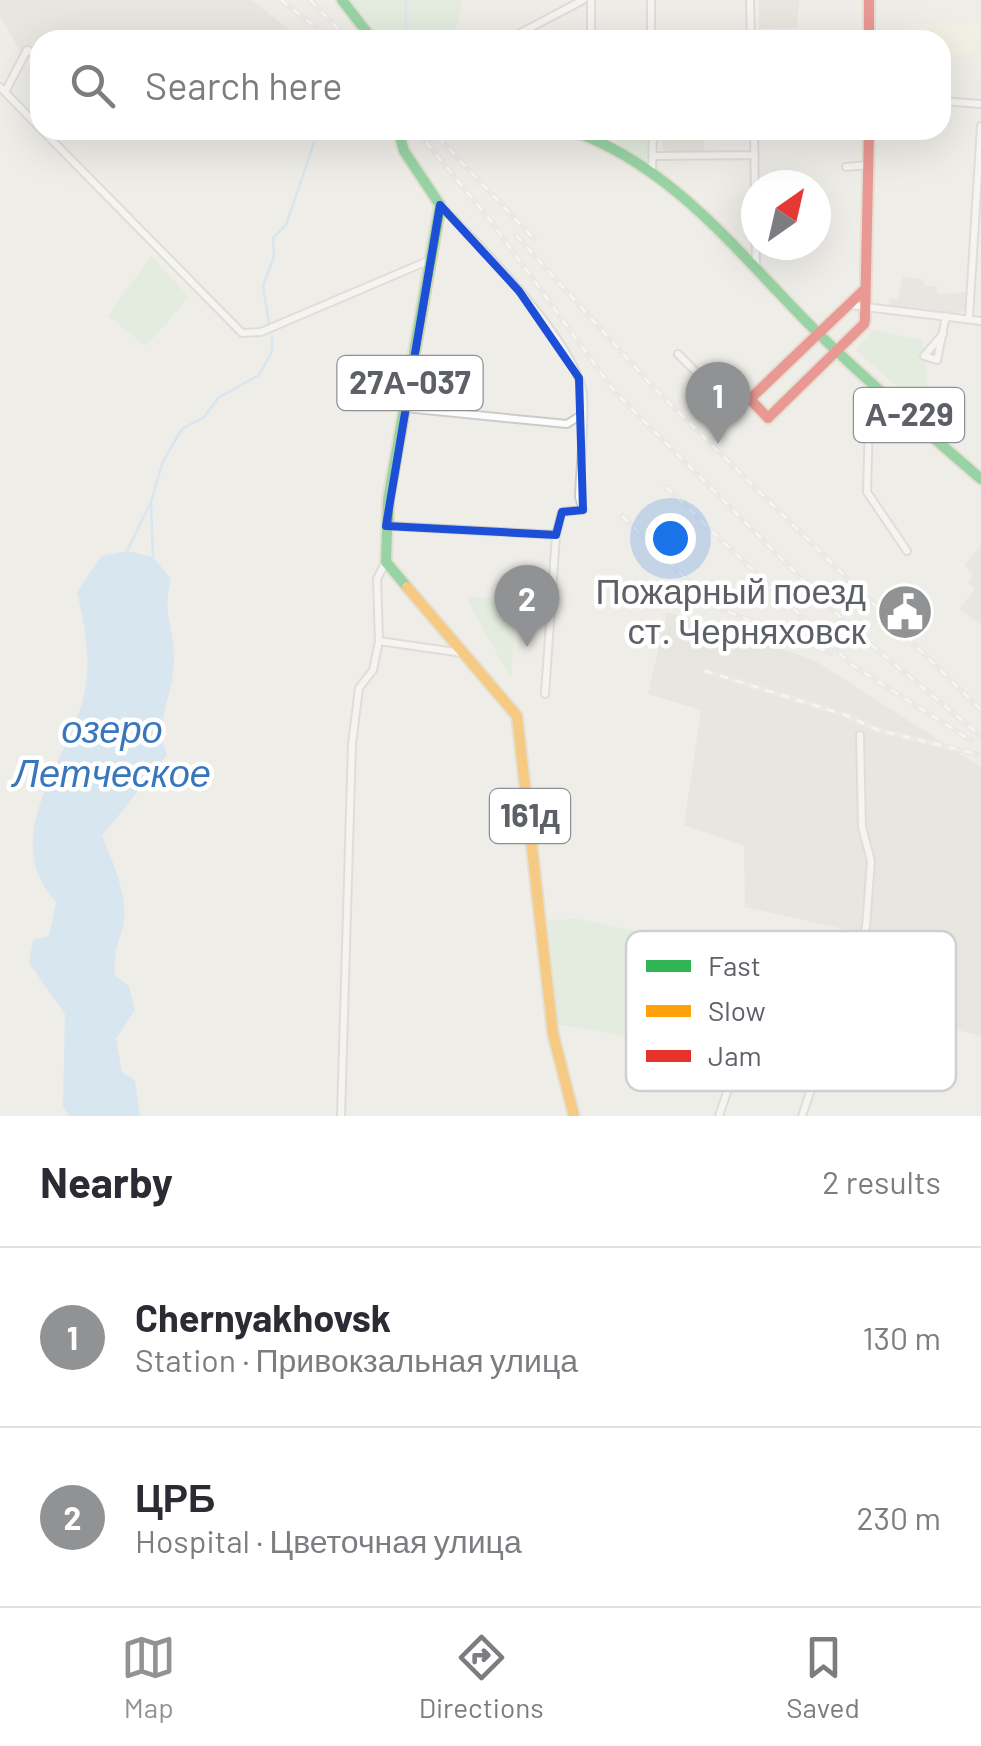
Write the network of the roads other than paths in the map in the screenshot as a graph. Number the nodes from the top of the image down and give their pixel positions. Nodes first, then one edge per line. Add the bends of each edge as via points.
1 (342, 0) edge
2 (582, 0) edge
3 (591, 0) edge
4 (652, 0) edge
5 (750, 0) edge
6 (869, 0) edge
7 (364, 30) edge
8 (526, 30) edge
9 (591, 30) edge
10 (650, 30) edge
11 (751, 30) edge
12 (869, 30) edge
13 (30, 51) edge
14 (3, 89) edge
15 (951, 102) edge
16 (981, 104) edge
17 (30, 117) edge
18 (981, 126) edge
19 (52, 140) edge
20 (402, 140) edge
21 (601, 140) edge
22 (653, 140) edge
23 (754, 140) edge
24 (868, 140) edge
25 (755, 154) junction
26 (654, 156) junction
27 (868, 165) junction
28 (846, 166) dead end
29 (652, 174) junction
30 (980, 179) edge
31 (440, 205) junction
32 (431, 260) junction
33 (756, 272) junction
34 (865, 289) junction
35 (848, 305) junction
36 (865, 308) junction
37 (946, 316) junction
38 (970, 318) junction
39 (981, 321) edge
40 (818, 333) junction
41 (942, 334) dead end
42 (837, 351) junction
43 (678, 354) dead end
44 (870, 382) junction
45 (750, 399) junction
46 (405, 408) junction
47 (582, 414) junction
48 (981, 479) edge
49 (386, 526) junction
50 (556, 535) junction
51 (908, 551) dead end
52 (386, 562) junction
53 (379, 641) junction
54 (466, 653) junction
55 (545, 694) dead end
56 (860, 735) dead end
57 (865, 931) edge
58 (727, 1091) edge
59 (810, 1091) edge
60 (341, 1116) edge
61 (574, 1116) edge
62 (719, 1116) edge
63 (802, 1116) edge

1 - 7 main road
2 - 8 street
3 - 9 street
4 - 10 street
5 - 11 street
6 - 12 main road
13 - 14 street
14 - 17 street
15 - 16 street
18 - 30 street
19 - 32 street via 242,333 261,332
20 - 31 main road
21 - 29 main road
22 - 26 street
23 - 25 street
24 - 27 main road
25 - 26 street
25 - 33 street
26 - 29 street
27 - 28 street
27 - 34 main road
29 - 33 main road
30 - 38 street
31 - 32 main road, 27А-037
31 - 47 street via 554,338 578,378
32 - 46 main road, 27А-037
33 - 40 main road
34 - 35 main road
34 - 36 main road
35 - 36 street
35 - 40 main road
36 - 37 street
36 - 42 main road via 862,328
37 - 38 street
37 - 41 street
38 - 39 street
40 - 42 main road, А-229
40 - 45 main road
42 - 44 main road, А-229
42 - 45 main road via 768,418
43 - 45 street via 724,400
44 - 48 main road, А-229
44 - 51 street via 867,492
46 - 47 street via 566,424
46 - 49 main road, 27А-037
47 - 50 street via 583,510 562,512
49 - 50 street
49 - 52 main road, 27А-037
50 - 55 street
52 - 53 street via 377,579
52 - 54 main road, 161д
53 - 54 street
53 - 60 street via 373,670 359,688 352,744
54 - 61 main road, 161д via 504,697 522,738 553,1034
56 - 57 street via 862,827 872,861
58 - 62 street
59 - 63 street

